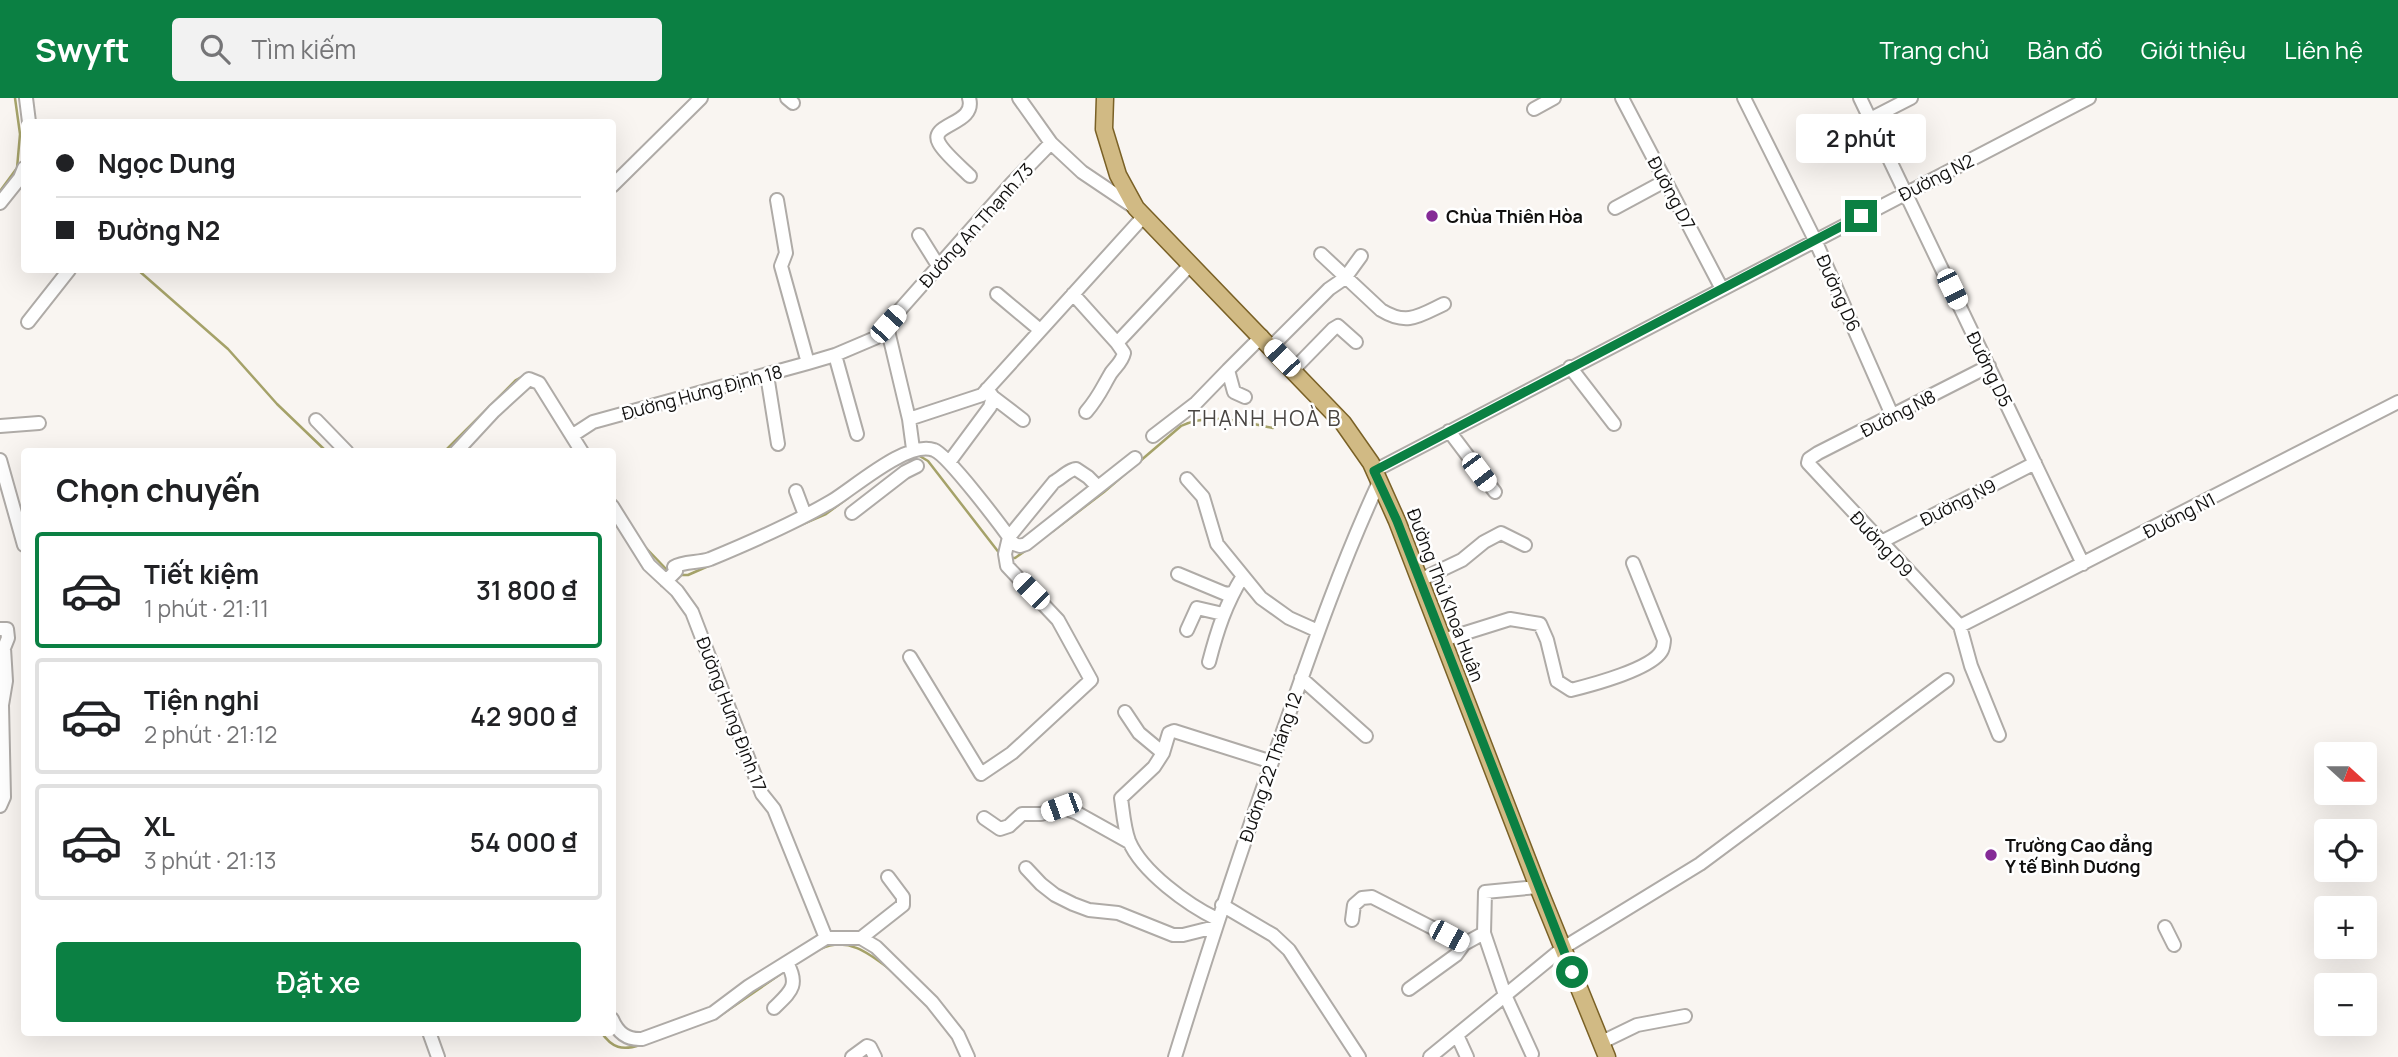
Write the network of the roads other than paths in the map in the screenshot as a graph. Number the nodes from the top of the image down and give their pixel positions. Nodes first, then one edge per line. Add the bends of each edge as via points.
1 (26, 98) edge
2 (701, 98) edge
3 (969, 98) edge
4 (1018, 98) edge
5 (1105, 98) edge
6 (1554, 98) edge
7 (1622, 98) edge
8 (1744, 98) edge
9 (1860, 98) edge
10 (1911, 98) edge
11 (2089, 98) edge
12 (1534, 108) dead end
13 (29, 119) edge
14 (1870, 119) junction
15 (1051, 143) junction
16 (21, 176) edge
17 (970, 176) dead end
18 (1665, 181) junction
19 (616, 182) edge
20 (1906, 193) junction
21 (777, 200) dead end
22 (0, 203) edge
23 (1615, 208) dead end
24 (1140, 212) junction
25 (919, 235) dead end
26 (1815, 240) junction
27 (1321, 254) dead end
28 (1361, 256) dead end
29 (1191, 264) junction
30 (939, 267) junction
31 (67, 273) edge
32 (1345, 278) junction
33 (1722, 289) junction
34 (998, 294) dead end
35 (1073, 294) junction
36 (1444, 304) dead end
37 (28, 322) dead end
38 (888, 324) junction
39 (1040, 330) junction
40 (1266, 342) junction
41 (1356, 342) dead end
42 (1117, 343) junction
43 (835, 355) junction
44 (808, 363) junction
45 (1989, 366) junction
46 (1570, 368) junction
47 (1228, 370) junction
48 (1293, 370) junction
49 (767, 375) junction
50 (990, 393) junction
51 (1245, 397) dead end
52 (2398, 402) edge
53 (1086, 412) dead end
54 (1892, 415) junction
55 (909, 419) junction
56 (316, 420) dead end
57 (1023, 420) dead end
58 (38, 423) dead end
59 (1614, 424) dead end
60 (0, 426) edge
61 (1449, 431) junction
62 (857, 434) dead end
63 (573, 435) junction
64 (1153, 436) dead end
65 (778, 444) dead end
66 (343, 448) edge
67 (460, 448) edge
68 (580, 448) edge
69 (913, 449) junction
70 (1135, 458) dead end
71 (0, 460) edge
72 (950, 461) junction
73 (1808, 461) joint
74 (2035, 463) junction
75 (904, 464) junction
76 (1376, 477) junction
77 (1187, 480) dead end
78 (1097, 486) junction
79 (796, 491) dead end
80 (1495, 492) dead end
81 (616, 512) edge
82 (852, 513) dead end
83 (805, 515) junction
84 (21, 534) edge
85 (1009, 537) junction
86 (1881, 542) junction
87 (1525, 545) dead end
88 (1633, 563) dead end
89 (2083, 564) junction
90 (672, 573) junction
91 (1178, 574) dead end
92 (1242, 576) junction
93 (1420, 580) junction
94 (1232, 593) junction
95 (1223, 614) junction
96 (1960, 626) junction
97 (0, 629) edge
98 (1187, 630) dead end
99 (1318, 631) junction
100 (1443, 640) junction
101 (910, 657) dead end
102 (1209, 662) dead end
103 (1301, 678) junction
104 (1947, 680) dead end
105 (1125, 712) dead end
106 (1999, 734) dead end
107 (1366, 736) dead end
108 (2, 740) edge
109 (1163, 753) junction
110 (1272, 762) junction
111 (0, 806) edge
112 (984, 818) dead end
113 (1129, 842) junction
114 (1026, 869) dead end
115 (888, 877) dead end
116 (1538, 887) junction
117 (1222, 905) junction
118 (1352, 920) dead end
119 (1216, 923) junction
120 (2165, 927) dead end
121 (1484, 933) junction
122 (826, 938) junction
123 (861, 938) junction
124 (1464, 944) junction
125 (2174, 945) dead end
126 (1563, 948) junction
127 (789, 968) junction
128 (1409, 989) dead end
129 (1506, 995) junction
130 (774, 1008) dead end
131 (1685, 1016) dead end
132 (616, 1026) edge
133 (1458, 1035) junction
134 (430, 1036) edge
135 (1605, 1050) edge
136 (1532, 1054) dead end
137 (438, 1057) edge
138 (852, 1057) edge
139 (875, 1057) edge
140 (968, 1057) edge
141 (1175, 1057) edge
142 (1359, 1057) edge
143 (1430, 1057) edge
144 (1467, 1057) edge

1 - 13 street
2 - 19 street
3 - 17 street via 967,113 938,136 939,144
4 - 15 street
5 - 24 main road, Đường Thủ Khoa Huân via 1104,129 1118,174
6 - 12 street
7 - 18 street, Đường D7
8 - 26 street, Đường D6
9 - 14 street, Đường D5
10 - 14 street
11 - 20 street, Đường N2
14 - 20 street, Đường D5
15 - 24 street via 1082,172
15 - 30 street, Đường An Thạnh 73
16 - 22 street
18 - 23 street
18 - 33 street, Đường D7
20 - 26 street, Đường N2
20 - 45 street, Đường D5
21 - 44 street via 786,253 781,266
24 - 29 main road, Đường Thủ Khoa Huân
24 - 35 street
25 - 30 street
26 - 33 street, Đường N2
26 - 54 street, Đường D6
27 - 32 street
28 - 32 street
29 - 40 main road, Đường Thủ Khoa Huân
29 - 42 street
30 - 38 street, Đường An Thạnh 73
31 - 37 street
32 - 36 street via 1397,319 1420,316
32 - 40 street
33 - 46 street, Đường N2
34 - 39 street
35 - 39 street
35 - 42 street
38 - 43 street, Đường An Thạnh 73 via 875,338
38 - 55 street
39 - 50 street
40 - 47 street
40 - 48 main road, Đường Thủ Khoa Huân
41 - 48 street via 1338,326
42 - 53 street via 1123,359
43 - 44 street, Đường Hưng Định 18
43 - 62 street
44 - 49 street, Đường Hưng Định 18
45 - 54 street, Đường N8
45 - 74 street, Đường D5
46 - 59 street
46 - 61 street, Đường N2
47 - 51 street via 1234,391
47 - 64 street via 1196,403
48 - 76 main road, Đường Thủ Khoa Huân via 1343,423
49 - 63 street, Đường Hưng Định 18 via 593,422
49 - 65 street
50 - 55 street
50 - 57 street
50 - 72 street via 985,415
52 - 89 street, Đường N1
54 - 73 street, Đường N8
55 - 69 street
56 - 66 street
58 - 60 street
61 - 76 street, Đường N2
61 - 80 street
63 - 67 street via 539,383 529,379
63 - 68 street
69 - 72 street via 933,449
69 - 75 street
70 - 78 street
71 - 84 street
72 - 85 street
73 - 86 street, Đường D9
74 - 86 street, Đường N9
74 - 89 street, Đường D5
75 - 82 street
75 - 83 street
76 - 93 main road, Đường Thủ Khoa Huân
76 - 99 street, Đường 22 Tháng 12
77 - 92 street via 1203,497 1217,544
78 - 85 street via 1026,544 1014,544
78 - 85 street via 1072,469 1054,482
79 - 83 street
81 - 90 street, Đường Hưng Định 17 via 649,565
83 - 90 street via 707,560 678,564
85 - 101 street via 1007,566 1058,620 1091,680 1012,753 981,774
86 - 96 street, Đường D9
87 - 93 street via 1501,533 1462,560
88 - 100 street via 1664,639 1663,650 1611,680 1571,690 1557,681 1540,624 1510,619
89 - 96 street, Đường N1
90 - 122 street, Đường Hưng Định 17
91 - 94 street
92 - 94 street
92 - 99 street via 1274,609
93 - 100 main road, Đường Thủ Khoa Huân
94 - 95 street
95 - 98 street via 1197,608
95 - 102 street
96 - 106 street
97 - 108 street via 7,629 8,638
99 - 103 street, Đường 22 Tháng 12
100 - 116 main road, Đường Thủ Khoa Huân
103 - 107 street
103 - 110 street, Đường 22 Tháng 12
104 - 126 street via 1700,864
105 - 109 street via 1139,733
108 - 111 street via 4,797
109 - 110 street via 1169,733 1174,731
109 - 113 street via 1121,798
110 - 117 street, Đường 22 Tháng 12
112 - 113 street via 1000,828 1022,814 1061,807
113 - 119 street via 1155,876
114 - 119 street via 1055,895 1089,910 1110,910 1173,934
115 - 123 street via 903,897 903,905
116 - 121 street via 1485,892
116 - 126 main road, Đường Thủ Khoa Huân
117 - 119 street, Đường 22 Tháng 12
117 - 142 street via 1273,935 1289,950
118 - 124 street via 1354,905 1372,897
119 - 141 street, Đường 22 Tháng 12
120 - 125 street
121 - 124 street
121 - 129 street
122 - 123 street
122 - 127 street
123 - 140 street via 932,1002 958,1035
124 - 128 street
126 - 129 street
126 - 135 main road, Đường Thủ Khoa Huân
127 - 130 street via 792,987
127 - 132 street via 713,1013 642,1039 621,1034
129 - 133 street
129 - 136 street
131 - 135 street via 1637,1025
133 - 143 street
133 - 144 street
134 - 137 street
138 - 139 street via 867,1046

